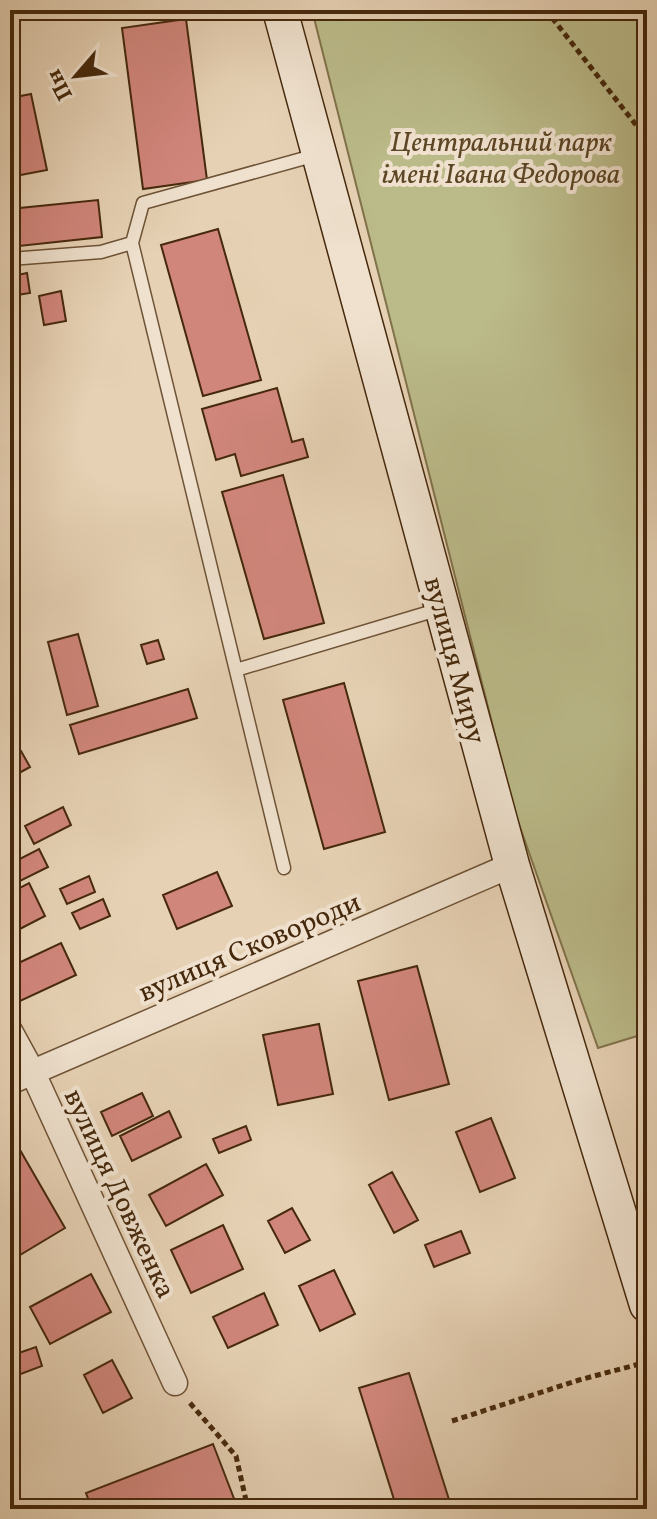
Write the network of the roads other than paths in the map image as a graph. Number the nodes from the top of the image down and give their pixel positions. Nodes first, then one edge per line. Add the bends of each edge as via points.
1 (280, 10) edge
2 (319, 154) junction
3 (132, 243) junction
4 (10, 259) edge
5 (442, 608) junction
6 (236, 670) junction
7 (512, 865) junction
8 (284, 868) dead end
9 (10, 1031) edge
10 (21, 1077) edge
11 (647, 1305) edge
12 (175, 1383) road end

1 - 2 main road, вулиця Миру
2 - 3 lane via 143,203
2 - 5 main road, вулиця Миру
3 - 4 lane via 101,252
3 - 6 lane
5 - 6 lane
5 - 7 main road, вулиця Миру
6 - 8 lane
7 - 10 street, вулиця Сковороди
7 - 11 main road, вулиця Миру
9 - 10 street, вулиця Довженка
10 - 12 street, вулиця Довженка

